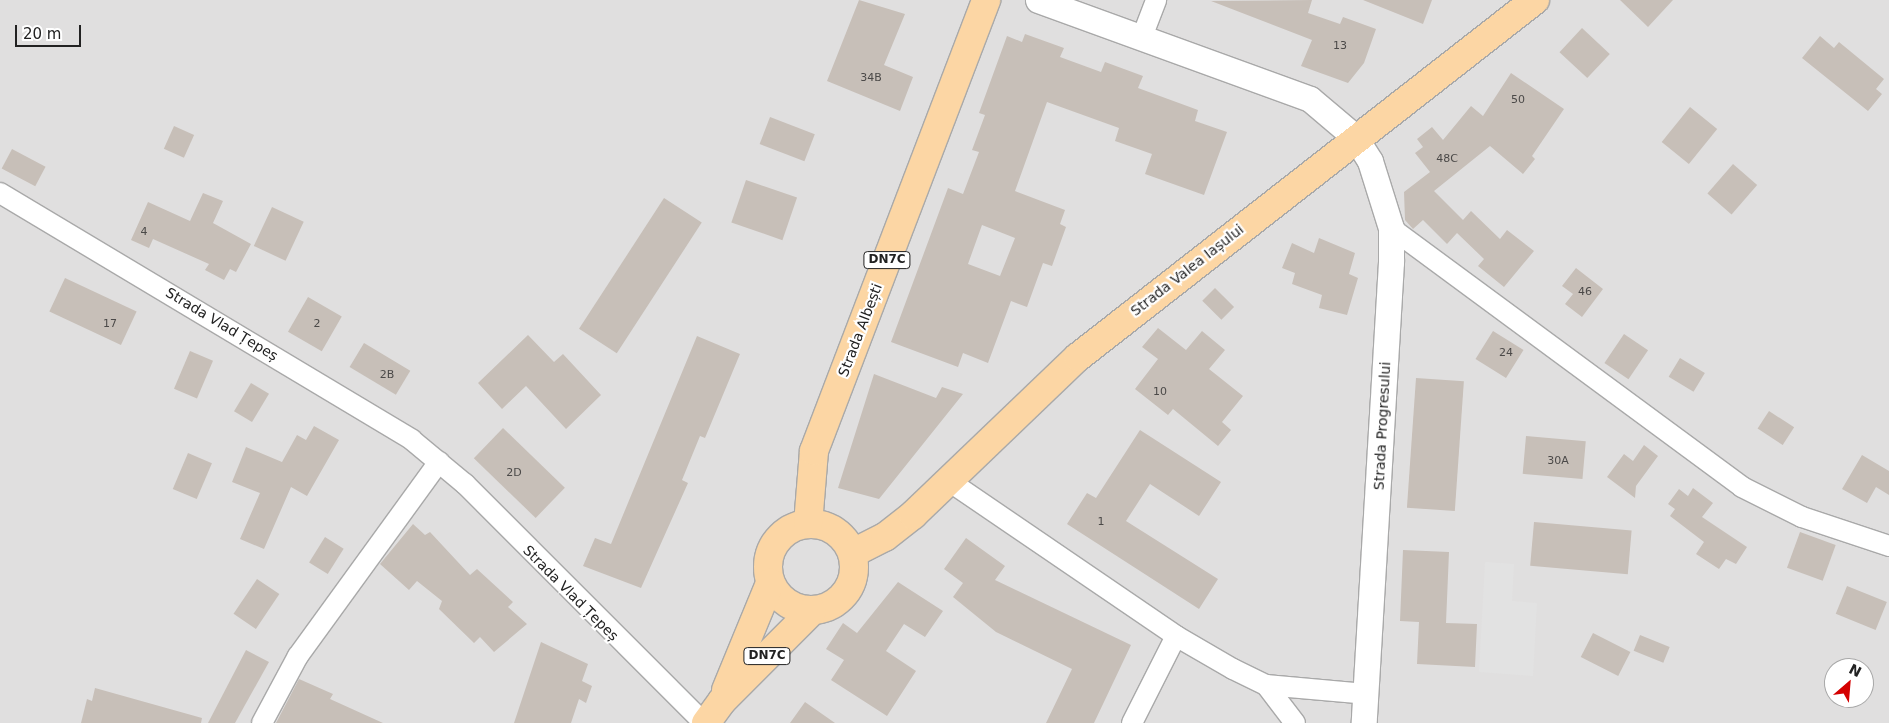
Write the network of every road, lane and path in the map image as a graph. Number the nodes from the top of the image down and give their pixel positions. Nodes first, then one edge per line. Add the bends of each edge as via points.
1 (986, 0) edge
2 (1038, 0) edge
3 (1156, 0) edge
4 (1535, 0) edge
5 (1142, 37) junction
6 (1355, 137) junction
7 (0, 193) edge
8 (1390, 228) junction
9 (440, 462) junction
10 (949, 481) junction
11 (808, 524) junction
12 (1889, 546) edge
13 (853, 553) junction
14 (770, 583) junction
15 (812, 611) junction
16 (1176, 636) junction
17 (1266, 685) junction
18 (1366, 694) junction
19 (722, 701) junction
20 (262, 723) edge
21 (705, 723) edge
22 (1132, 723) edge
23 (1295, 723) edge
24 (1364, 723) edge

1 - 11 main road, Strada Albești / DN7C via 814,451
2 - 5 street, Strada Progresului
3 - 5 street
4 - 6 main road, Strada Valea Iașului
5 - 6 street, Strada Progresului via 1310,99
6 - 8 street, Strada Progresului via 1370,161
6 - 10 main road, Strada Valea Iașului via 1078,356
7 - 9 street, Strada Vlad Țepeș via 234,330
8 - 12 street via 1742,487 1802,517
8 - 18 street, Strada Progresului
9 - 20 street via 298,656
9 - 21 street, Strada Vlad Țepeș
10 - 13 main road, Strada Valea Iașului via 886,537
10 - 16 street
11 - 13 main road via 835,531
11 - 14 main road via 794,527 774,544 768,569
13 - 15 main road, DN7C via 855,566 847,592 838,602
14 - 15 main road via 786,603
14 - 19 main road
15 - 19 main road, DN7C
16 - 17 street
16 - 22 street
17 - 18 street
17 - 23 street
18 - 24 street, Strada Progresului
19 - 21 main road, DN7C

